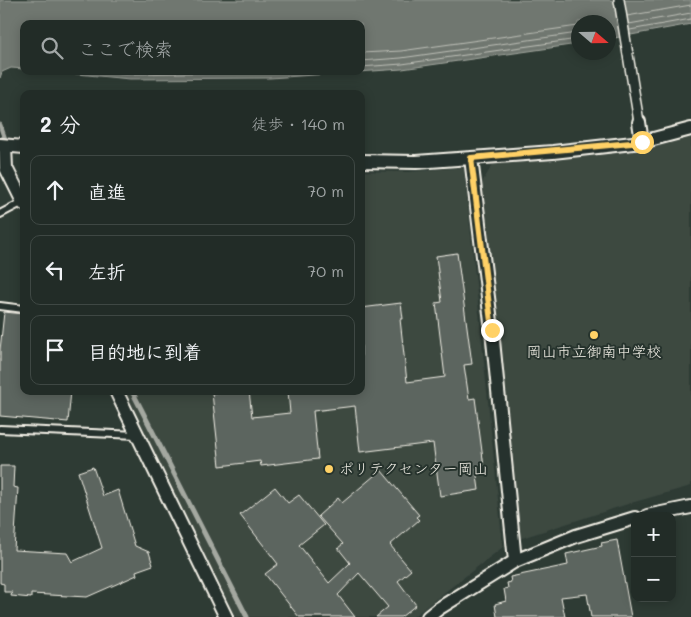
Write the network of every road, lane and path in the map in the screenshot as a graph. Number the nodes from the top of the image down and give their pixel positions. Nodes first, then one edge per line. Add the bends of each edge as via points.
1 (619, 0) edge
2 (639, 122) joint
3 (691, 129) edge
4 (642, 142) junction
5 (2, 145) edge
6 (20, 147) edge
7 (471, 158) junction
8 (365, 161) edge
9 (20, 197) edge
10 (20, 204) edge
11 (0, 214) edge
12 (0, 306) edge
13 (20, 308) edge
14 (118, 395) edge
15 (0, 429) edge
16 (137, 435) junction
17 (691, 507) edge
18 (667, 512) edge
19 (631, 519) edge
20 (515, 561) junction
21 (438, 613) edge
22 (226, 617) edge
23 (428, 617) edge

1 - 2 street
2 - 4 street
3 - 4 street
4 - 7 street
5 - 6 street
5 - 9 street via 6,168
7 - 8 street
7 - 20 street
10 - 11 lane
12 - 13 lane
14 - 16 street
15 - 16 lane
16 - 22 street
17 - 18 street
19 - 20 street via 576,536
20 - 21 street
21 - 23 street

